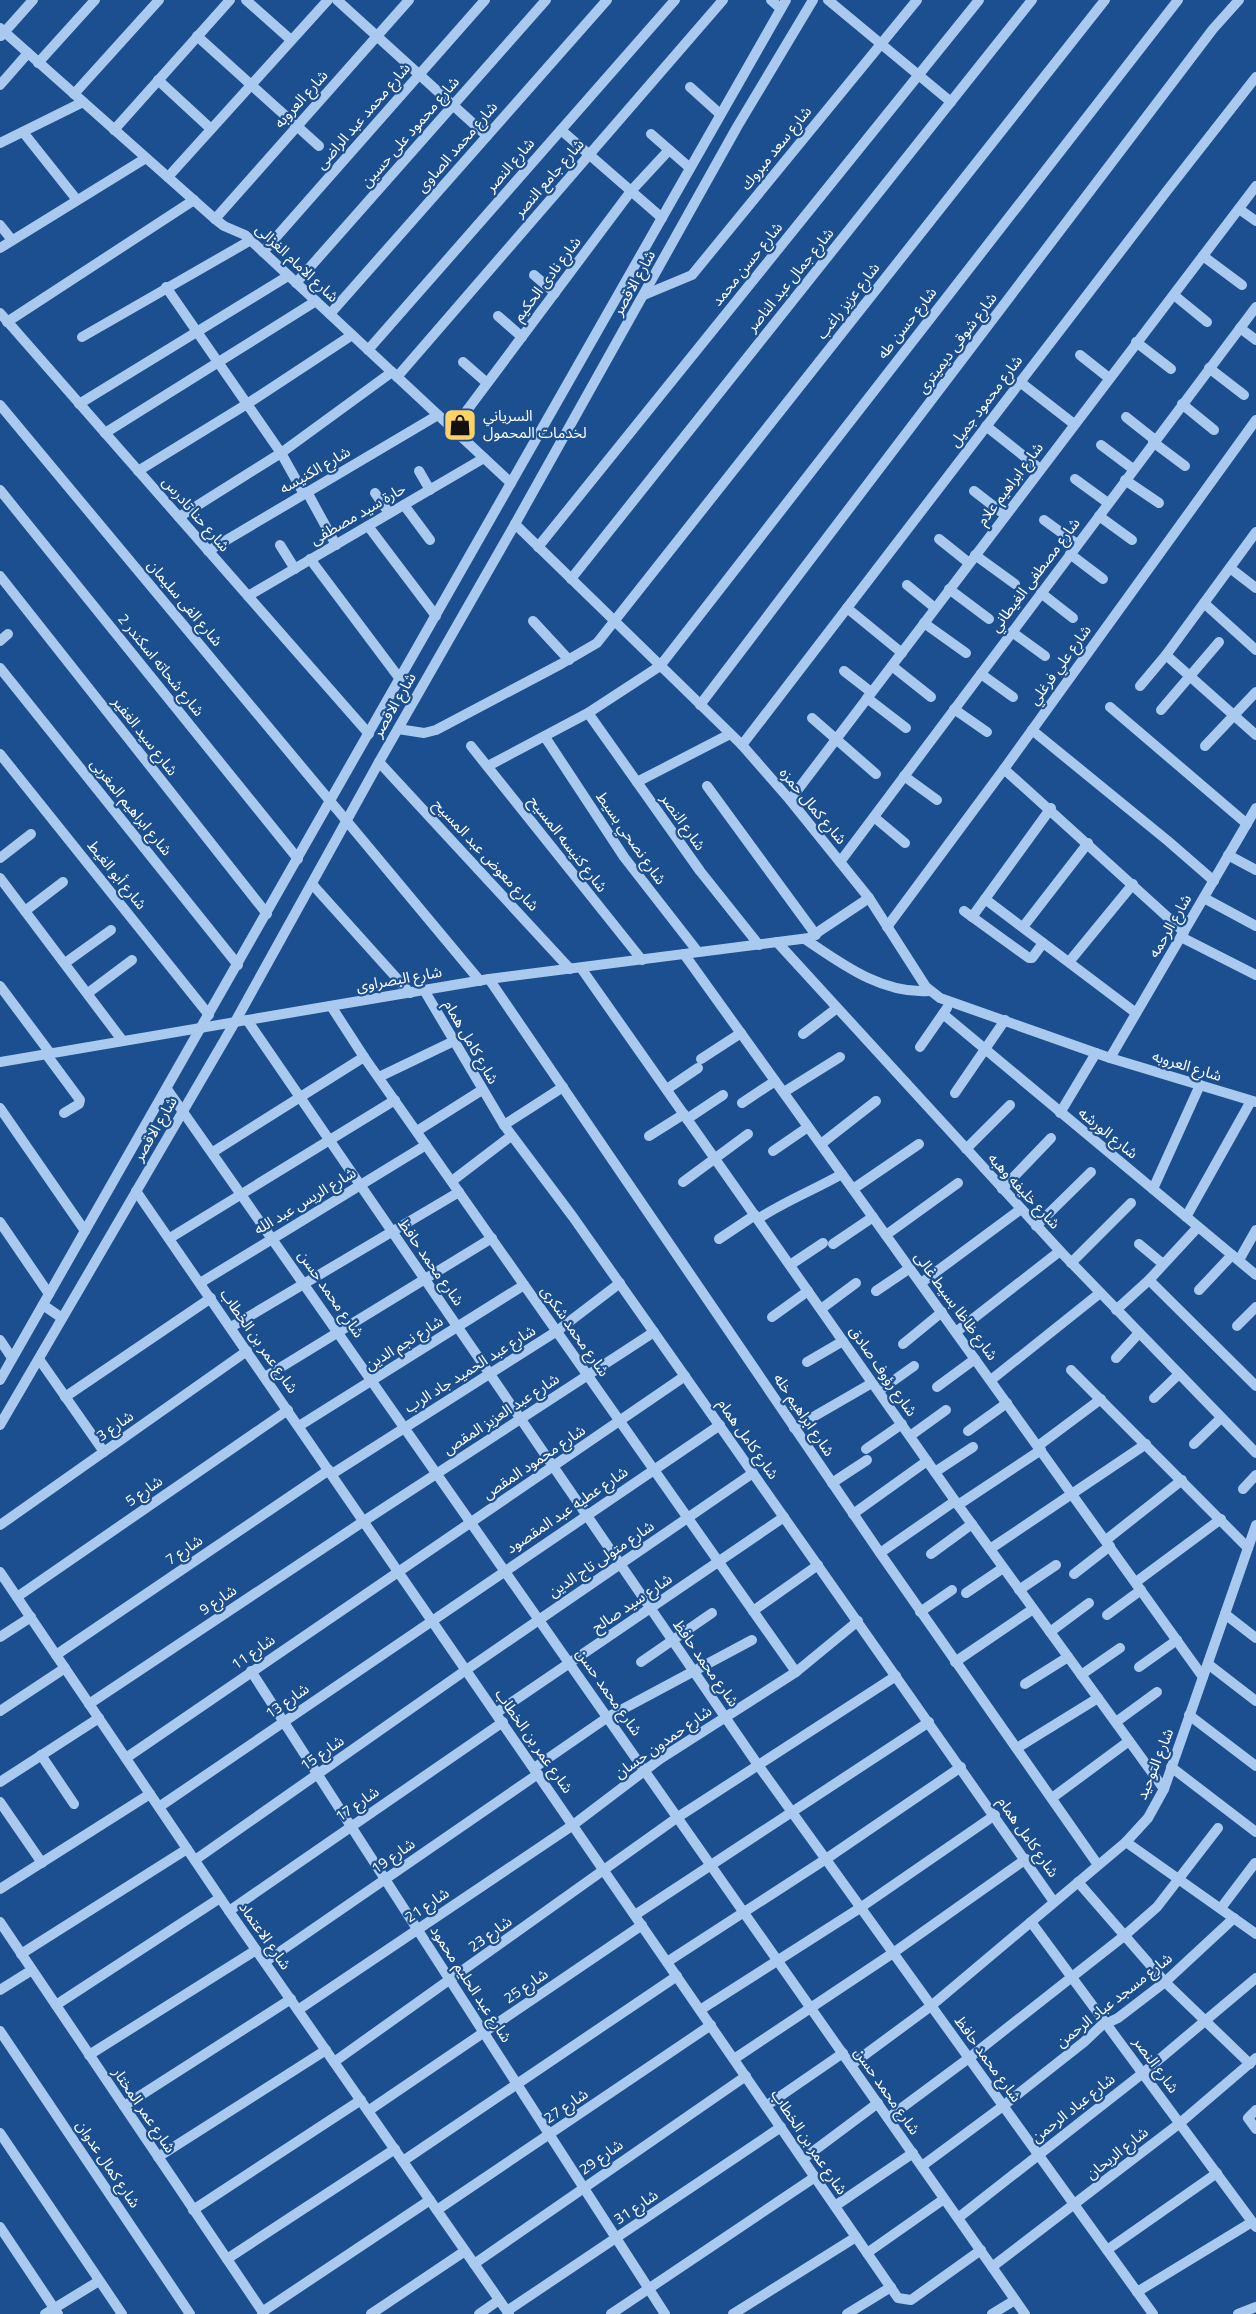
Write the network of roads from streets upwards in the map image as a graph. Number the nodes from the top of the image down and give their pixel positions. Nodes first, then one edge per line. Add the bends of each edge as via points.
1 (33, 0) edge
2 (95, 0) edge
3 (159, 0) edge
4 (230, 0) edge
5 (246, 0) edge
6 (328, 0) edge
7 (337, 0) edge
8 (409, 0) edge
9 (485, 0) edge
10 (546, 0) edge
11 (607, 0) edge
12 (675, 0) edge
13 (723, 0) edge
14 (771, 0) edge
15 (813, 0) edge
16 (828, 0) edge
17 (917, 0) edge
18 (979, 0) edge
19 (1032, 0) edge
20 (1105, 0) edge
21 (1178, 0) edge
22 (1239, 0) edge
23 (783, 4) edge
24 (1, 32) edge
25 (197, 36) junction
26 (377, 36) junction
27 (291, 40) junction
28 (881, 43) junction
29 (27, 53) junction
30 (38, 63) junction
31 (419, 75) junction
32 (918, 75) junction
33 (1256, 77) edge
34 (158, 80) junction
35 (0, 85) edge
36 (251, 85) junction
37 (690, 87) dead end
38 (74, 94) junction
39 (83, 102) junction
40 (951, 102) junction
41 (453, 105) junction
42 (720, 114) junction
43 (297, 126) junction
44 (211, 129) junction
45 (114, 130) junction
46 (561, 130) junction
47 (23, 132) junction
48 (651, 134) dead end
49 (487, 136) junction
50 (0, 143) edge
51 (319, 146) dead end
52 (669, 150) junction
53 (589, 154) junction
54 (146, 158) junction
55 (690, 168) junction
56 (168, 177) junction
57 (1256, 186) edge
58 (632, 191) junction
59 (77, 200) junction
60 (194, 200) junction
61 (1239, 209) junction
62 (662, 218) junction
63 (215, 219) junction
64 (1256, 220) edge
65 (0, 225) edge
66 (12, 240) junction
67 (251, 240) junction
68 (0, 248) edge
69 (263, 252) junction
70 (1203, 256) junction
71 (534, 275) dead end
72 (292, 279) junction
73 (1242, 285) dead end
74 (166, 287) junction
75 (555, 293) junction
76 (644, 295) junction
77 (1174, 295) junction
78 (316, 301) junction
79 (1256, 307) edge
80 (330, 314) junction
81 (498, 316) dead end
82 (4, 317) edge
83 (1207, 322) dead end
84 (1240, 328) junction
85 (198, 331) junction
86 (352, 335) junction
87 (82, 337) dead end
88 (522, 337) junction
89 (1256, 340) edge
90 (1136, 342) junction
91 (368, 350) junction
92 (1080, 356) dead end
93 (219, 362) junction
94 (463, 362) dead end
95 (1209, 368) junction
96 (1171, 369) dead end
97 (394, 374) junction
98 (1109, 378) junction
99 (1020, 382) junction
100 (487, 383) junction
101 (1244, 395) dead end
102 (79, 404) junction
103 (247, 404) junction
104 (1182, 404) junction
105 (0, 405) edge
106 (438, 415) junction
107 (1126, 417) dead end
108 (1256, 420) edge
109 (1074, 424) junction
110 (986, 426) junction
111 (453, 429) junction
112 (1214, 430) dead end
113 (105, 433) junction
114 (1154, 441) junction
115 (1101, 445) dead end
116 (281, 453) junction
117 (484, 458) junction
118 (1185, 466) dead end
119 (1040, 469) junction
120 (1133, 469) junction
121 (138, 471) junction
122 (419, 471) dead end
123 (1075, 479) dead end
124 (1125, 480) junction
125 (511, 483) junction
126 (0, 490) edge
127 (430, 490) junction
128 (974, 491) dead end
129 (305, 493) junction
130 (375, 493) dead end
131 (1108, 503) junction
132 (1159, 503) dead end
133 (404, 505) junction
134 (390, 513) junction
135 (1005, 515) junction
136 (1099, 516) junction
137 (178, 517) junction
138 (1044, 520) dead end
139 (515, 524) junction
140 (368, 526) junction
141 (1256, 532) edge
142 (939, 539) dead end
143 (430, 540) dead end
144 (1132, 540) dead end
145 (336, 544) junction
146 (1077, 544) junction
147 (280, 545) dead end
148 (538, 547) junction
149 (208, 551) junction
150 (1070, 554) junction
151 (310, 559) junction
152 (972, 559) junction
153 (295, 568) junction
154 (1230, 568) junction
155 (0, 576) edge
156 (571, 579) junction
157 (1103, 579) dead end
158 (1015, 584) dead end
159 (907, 585) dead end
160 (1256, 588) edge
161 (950, 589) junction
162 (1041, 593) junction
163 (248, 596) junction
164 (1204, 603) junction
165 (847, 608) junction
166 (935, 608) junction
167 (436, 616) junction
168 (1073, 618) dead end
169 (989, 619) dead end
170 (533, 621) dead end
171 (615, 621) junction
172 (924, 623) junction
173 (1012, 632) junction
174 (1219, 642) dead end
175 (1256, 650) edge
176 (902, 652) junction
177 (966, 653) dead end
178 (1166, 655) junction
179 (1045, 656) dead end
180 (569, 660) junction
181 (660, 666) junction
182 (892, 666) junction
183 (0, 668) edge
184 (844, 671) dead end
185 (981, 674) junction
186 (1190, 676) junction
187 (400, 679) junction
188 (1140, 686) dead end
189 (1256, 692) edge
190 (869, 695) junction
191 (930, 697) dead end
192 (1012, 697) dead end
193 (700, 705) junction
194 (1110, 707) dead end
195 (954, 709) junction
196 (1161, 711) dead end
197 (588, 713) junction
198 (1234, 715) junction
199 (812, 718) dead end
200 (906, 728) dead end
201 (398, 729) junction
202 (1032, 730) junction
203 (987, 732) dead end
204 (369, 734) junction
205 (730, 734) junction
206 (1256, 735) edge
207 (545, 737) junction
208 (836, 739) junction
209 (471, 746) dead end
210 (742, 746) junction
211 (1205, 746) dead end
212 (0, 754) edge
213 (379, 762) junction
214 (488, 766) junction
215 (1004, 769) junction
216 (876, 774) dead end
217 (904, 776) junction
218 (637, 782) junction
219 (707, 786) dead end
220 (790, 800) junction
221 (938, 800) dead end
222 (331, 801) junction
223 (1051, 808) junction
224 (1255, 811) edge
225 (874, 817) junction
226 (347, 821) junction
227 (1247, 824) junction
228 (31, 834) dead end
229 (905, 843) dead end
230 (1088, 843) junction
231 (1228, 855) junction
232 (0, 858) edge
233 (298, 859) junction
234 (840, 862) junction
235 (1256, 870) edge
236 (0, 878) edge
237 (1214, 881) junction
238 (63, 882) dead end
239 (312, 884) junction
240 (1133, 884) junction
241 (869, 898) junction
242 (1204, 898) junction
243 (985, 899) junction
244 (26, 911) junction
245 (267, 914) junction
246 (1256, 926) edge
247 (887, 927) junction
248 (1023, 927) junction
249 (111, 930) dead end
250 (1182, 934) junction
251 (816, 935) junction
252 (805, 939) junction
253 (777, 942) junction
254 (1043, 943) junction
255 (759, 945) junction
256 (698, 952) junction
257 (684, 954) junction
258 (132, 960) dead end
259 (642, 960) junction
260 (1069, 962) junction
261 (65, 963) junction
262 (238, 964) junction
263 (576, 968) junction
264 (1256, 975) edge
265 (484, 980) junction
266 (0, 986) edge
267 (424, 990) junction
268 (929, 991) junction
269 (88, 993) junction
270 (410, 993) junction
271 (951, 1002) junction
272 (331, 1006) junction
273 (837, 1008) junction
274 (1136, 1013) junction
275 (943, 1014) junction
276 (209, 1015) junction
277 (247, 1020) junction
278 (1005, 1020) junction
279 (235, 1022) junction
280 (203, 1026) junction
281 (741, 1033) junction
282 (803, 1034) dead end
283 (122, 1040) junction
284 (454, 1041) junction
285 (920, 1047) dead end
286 (985, 1050) junction
287 (1096, 1053) junction
288 (48, 1054) junction
289 (364, 1057) junction
290 (840, 1057) dead end
291 (1110, 1058) junction
292 (0, 1062) edge
293 (379, 1077) junction
294 (775, 1081) junction
295 (1200, 1085) junction
296 (562, 1087) junction
297 (167, 1089) junction
298 (667, 1089) junction
299 (482, 1090) junction
300 (783, 1092) junction
301 (955, 1093) dead end
302 (723, 1095) dead end
303 (300, 1098) junction
304 (395, 1100) junction
305 (876, 1101) dead end
306 (1254, 1102) edge
307 (741, 1103) dead end
308 (1010, 1105) dead end
309 (0, 1108) edge
310 (184, 1110) junction
311 (64, 1113) dead end
312 (1060, 1113) junction
313 (686, 1116) junction
314 (504, 1125) junction
315 (808, 1127) junction
316 (417, 1131) junction
317 (748, 1134) dead end
318 (511, 1136) junction
319 (649, 1136) dead end
320 (1051, 1138) dead end
321 (329, 1141) junction
322 (821, 1144) junction
323 (919, 1144) dead end
324 (426, 1145) junction
325 (966, 1149) junction
326 (773, 1151) dead end
327 (213, 1152) junction
328 (715, 1158) junction
329 (1091, 1172) dead end
330 (842, 1174) junction
331 (452, 1181) junction
332 (683, 1182) dead end
333 (958, 1183) dead end
334 (360, 1185) junction
335 (853, 1189) junction
336 (1002, 1189) junction
337 (1153, 1189) junction
338 (136, 1191) junction
339 (459, 1192) junction
340 (243, 1194) junction
341 (1131, 1203) dead end
342 (1021, 1209) junction
343 (756, 1217) junction
344 (873, 1217) junction
345 (1186, 1217) junction
346 (0, 1222) edge
347 (1036, 1226) junction
348 (1198, 1227) junction
349 (1256, 1230) edge
350 (86, 1231) junction
351 (392, 1232) junction
352 (886, 1235) junction
353 (170, 1238) junction
354 (273, 1238) junction
355 (492, 1238) junction
356 (719, 1239) dead end
357 (1139, 1244) dead end
358 (1060, 1251) junction
359 (1236, 1258) junction
360 (1071, 1263) junction
361 (1164, 1264) junction
362 (790, 1265) junction
363 (910, 1268) junction
364 (1256, 1275) edge
365 (424, 1280) junction
366 (1149, 1280) junction
367 (200, 1282) junction
368 (305, 1283) junction
369 (620, 1283) junction
370 (856, 1283) dead end
371 (921, 1284) junction
372 (524, 1285) junction
373 (1199, 1290) dead end
374 (808, 1291) junction
375 (876, 1291) dead end
376 (1100, 1293) junction
377 (49, 1294) junction
378 (211, 1298) junction
379 (43, 1305) junction
380 (1256, 1307) edge
381 (821, 1309) junction
382 (1116, 1310) junction
383 (942, 1312) junction
384 (771, 1317) dead end
385 (62, 1318) junction
386 (1237, 1326) dead end
387 (231, 1327) junction
388 (457, 1327) junction
389 (557, 1331) junction
390 (339, 1332) junction
391 (654, 1332) junction
392 (956, 1332) junction
393 (1139, 1333) junction
394 (0, 1340) edge
395 (843, 1341) junction
396 (903, 1344) dead end
397 (248, 1351) junction
398 (1116, 1358) dead end
399 (12, 1359) junction
400 (39, 1359) junction
401 (975, 1359) junction
402 (807, 1362) dead end
403 (914, 1366) dead end
404 (1071, 1370) dead end
405 (489, 1373) junction
406 (1179, 1374) junction
407 (588, 1376) junction
408 (685, 1376) junction
409 (265, 1377) junction
410 (0, 1380) edge
411 (373, 1380) junction
412 (991, 1380) junction
413 (1256, 1386) edge
414 (875, 1387) junction
415 (937, 1387) dead end
416 (65, 1397) junction
417 (1154, 1398) dead end
418 (1101, 1399) junction
419 (1007, 1403) junction
420 (288, 1410) junction
421 (946, 1410) dead end
422 (1221, 1418) junction
423 (520, 1419) junction
424 (620, 1421) junction
425 (902, 1424) junction
426 (0, 1425) edge
427 (720, 1425) junction
428 (299, 1426) junction
429 (406, 1427) junction
430 (795, 1428) junction
431 (968, 1431) dead end
432 (910, 1436) junction
433 (1146, 1444) junction
434 (1194, 1444) dead end
435 (973, 1447) dead end
436 (1039, 1448) junction
437 (866, 1449) dead end
438 (104, 1452) junction
439 (1256, 1453) edge
440 (867, 1461) dead end
441 (927, 1461) junction
442 (553, 1467) junction
443 (654, 1470) junction
444 (330, 1472) junction
445 (935, 1472) junction
446 (438, 1473) junction
447 (753, 1473) junction
448 (1256, 1475) edge
449 (1182, 1480) junction
450 (832, 1483) junction
451 (1243, 1489) dead end
452 (1073, 1494) junction
453 (957, 1503) junction
454 (853, 1514) junction
455 (586, 1515) junction
456 (784, 1517) junction
457 (687, 1518) junction
458 (1221, 1519) junction
459 (364, 1521) junction
460 (472, 1522) junction
461 (972, 1524) junction
462 (0, 1525) edge
463 (1256, 1525) edge
464 (1108, 1543) junction
465 (990, 1549) junction
466 (1247, 1551) junction
467 (880, 1553) junction
468 (931, 1554) dead end
469 (718, 1562) junction
470 (1256, 1562) edge
471 (620, 1564) junction
472 (818, 1564) junction
473 (1056, 1565) dead end
474 (1004, 1568) junction
475 (398, 1570) junction
476 (506, 1570) junction
477 (0, 1572) edge
478 (1074, 1574) dead end
479 (1138, 1586) junction
480 (952, 1590) dead end
481 (1019, 1590) junction
482 (966, 1593) dead end
483 (17, 1597) junction
484 (1089, 1603) dead end
485 (650, 1608) junction
486 (1033, 1609) junction
487 (753, 1611) junction
488 (920, 1612) junction
489 (712, 1613) dead end
490 (1225, 1614) junction
491 (1107, 1615) dead end
492 (31, 1617) junction
493 (540, 1619) junction
494 (432, 1620) junction
495 (858, 1621) junction
496 (1050, 1632) junction
497 (0, 1637) edge
498 (1256, 1638) edge
499 (672, 1640) junction
500 (752, 1640) dead end
501 (1177, 1641) junction
502 (1120, 1648) dead end
503 (56, 1655) junction
504 (1068, 1657) junction
505 (641, 1662) dead end
506 (955, 1662) junction
507 (570, 1663) junction
508 (1208, 1664) junction
509 (1139, 1667) dead end
510 (65, 1668) junction
511 (466, 1670) junction
512 (251, 1671) junction
513 (694, 1671) junction
514 (796, 1672) junction
515 (1081, 1675) junction
516 (896, 1676) junction
517 (1203, 1677) junction
518 (1025, 1684) dead end
519 (1157, 1692) dead end
520 (1098, 1698) junction
521 (1256, 1701) edge
522 (90, 1704) junction
523 (0, 1711) edge
524 (1189, 1715) junction
525 (608, 1717) junction
526 (725, 1717) junction
527 (99, 1718) junction
528 (499, 1718) junction
529 (284, 1722) junction
530 (929, 1722) junction
531 (1116, 1722) junction
532 (1129, 1741) junction
533 (1017, 1748) junction
534 (41, 1755) junction
535 (126, 1758) junction
536 (758, 1765) junction
537 (1256, 1766) edge
538 (961, 1767) junction
539 (1171, 1767) junction
540 (536, 1771) junction
541 (646, 1771) junction
542 (317, 1774) junction
543 (0, 1782) edge
544 (1164, 1789) junction
545 (150, 1794) junction
546 (1052, 1798) junction
547 (0, 1802) edge
548 (74, 1803) dead end
549 (159, 1807) junction
550 (792, 1813) junction
551 (995, 1815) junction
552 (678, 1817) junction
553 (573, 1825) junction
554 (351, 1827) junction
555 (1218, 1827) dead end
556 (1256, 1832) edge
557 (1126, 1842) junction
558 (187, 1849) junction
559 (1026, 1859) junction
560 (195, 1860) junction
561 (826, 1860) junction
562 (42, 1863) junction
563 (1255, 1863) edge
564 (711, 1865) junction
565 (1098, 1865) junction
566 (604, 1870) junction
567 (385, 1879) junction
568 (1180, 1879) junction
569 (1078, 1882) junction
570 (0, 1889) edge
571 (220, 1898) junction
572 (1054, 1902) junction
573 (861, 1908) junction
574 (1221, 1908) junction
575 (229, 1911) junction
576 (743, 1911) junction
577 (635, 1915) junction
578 (1234, 1918) junction
579 (0, 1922) edge
580 (1031, 1922) junction
581 (642, 1925) junction
582 (417, 1929) junction
583 (1256, 1934) edge
584 (1124, 1936) junction
585 (256, 1950) junction
586 (893, 1953) junction
587 (21, 1954) junction
588 (778, 1961) junction
589 (265, 1962) junction
590 (667, 1962) junction
591 (32, 1970) junction
592 (677, 1976) junction
593 (1073, 1977) junction
594 (1256, 1978) edge
595 (450, 1980) junction
596 (1165, 1982) junction
597 (0, 1990) edge
598 (291, 1999) junction
599 (56, 2005) junction
600 (931, 2006) junction
601 (811, 2008) junction
602 (298, 2010) junction
603 (700, 2010) junction
604 (1206, 2022) junction
605 (1106, 2023) junction
606 (711, 2025) junction
607 (0, 2031) edge
608 (484, 2032) junction
609 (326, 2050) junction
610 (843, 2053) junction
611 (89, 2055) junction
612 (969, 2058) junction
613 (734, 2059) junction
614 (1254, 2059) edge
615 (334, 2062) junction
616 (851, 2065) junction
617 (1143, 2073) junction
618 (746, 2076) junction
619 (517, 2084) junction
620 (361, 2100) junction
621 (878, 2103) junction
622 (124, 2106) junction
623 (766, 2106) junction
624 (1003, 2106) junction
625 (368, 2111) junction
626 (1252, 2114) edge
627 (888, 2118) junction
628 (1180, 2123) junction
629 (781, 2127) junction
630 (1256, 2129) edge
631 (0, 2133) edge
632 (550, 2134) junction
633 (395, 2150) junction
634 (913, 2153) junction
635 (1038, 2155) junction
636 (158, 2157) junction
637 (803, 2159) junction
638 (403, 2161) junction
639 (922, 2166) junction
640 (1217, 2173) junction
641 (815, 2177) junction
642 (584, 2187) junction
643 (945, 2199) junction
644 (430, 2200) junction
645 (1074, 2205) junction
646 (835, 2206) junction
647 (193, 2210) junction
648 (437, 2210) junction
649 (958, 2218) junction
650 (1254, 2225) edge
651 (0, 2227) edge
652 (856, 2237) junction
653 (616, 2238) junction
654 (981, 2250) junction
655 (1107, 2250) junction
656 (465, 2251) junction
657 (867, 2253) junction
658 (226, 2259) junction
659 (474, 2264) junction
660 (992, 2267) junction
661 (99, 2281) junction
662 (891, 2287) junction
663 (649, 2289) junction
664 (1137, 2292) junction
665 (499, 2300) junction
666 (1015, 2300) junction
667 (1256, 2307) edge
668 (53, 2312) edge
669 (263, 2313) edge
670 (508, 2313) edge
671 (122, 2314) edge
672 (190, 2314) edge
673 (371, 2314) edge
674 (479, 2314) edge
675 (611, 2314) edge
676 (665, 2314) edge
677 (733, 2314) edge
678 (847, 2314) edge
679 (992, 2314) edge
680 (1025, 2314) edge
681 (1153, 2314) edge
682 (1238, 2314) edge

1 - 24 street
2 - 30 street
3 - 38 street
4 - 25 street
5 - 27 street
6 - 27 street
7 - 26 street
8 - 26 street, شارع العروبه
9 - 31 street, شارع محمد عبد الراضى
10 - 41 street, شارع محمود على حسين
11 - 49 street, شارع محمد الصاوى
12 - 46 street, شارع النصر
13 - 53 street, شارع جامع النصر
14 - 23 street
15 - 76 street, شارع الاقصر
16 - 28 street
17 - 28 street, شارع سعد مبروك
18 - 32 street, شارع حسن محمد
19 - 40 street, شارع جمال عبد الناصر
20 - 171 street, شارع عزيز راغب
21 - 181 street, شارع حسن طه
22 - 193 street, شارع شوقى ديميترى
23 - 42 street, شارع الاقصر
24 - 29 street, شارع الامام الغزالى
25 - 34 street
25 - 36 street
26 - 31 street
26 - 43 street, شارع العروبه
27 - 36 street
28 - 32 street
28 - 76 street, شارع سعد مبروك via 692,275
29 - 30 street, شارع الامام الغزالى
29 - 35 street
30 - 38 street, شارع الامام الغزالى
31 - 41 street
31 - 69 street, شارع محمد عبد الراضى
32 - 40 street
32 - 148 street, شارع حسن محمد
33 - 99 street, شارع محمود جميل
34 - 44 street
34 - 45 street
36 - 43 street
36 - 44 street
37 - 42 street
38 - 39 street, شارع الامام الغزالى
39 - 45 street, شارع الامام الغزالى
39 - 47 street
40 - 156 street, شارع جمال عبد الناصر
41 - 49 street
41 - 72 street, شارع محمود على حسين
42 - 55 street, شارع الاقصر
43 - 51 street
43 - 63 street, شارع العروبه
44 - 56 street
45 - 54 street, شارع الامام الغزالى
46 - 53 street
46 - 91 street, شارع النصر
47 - 50 street
47 - 59 street
48 - 52 street
49 - 80 street, شارع محمد الصاوى
52 - 55 street
52 - 58 street, شارع نادى الحكيم
53 - 58 street
53 - 97 street, شارع جامع النصر
54 - 56 street, شارع الامام الغزالى
54 - 59 street
55 - 62 street, شارع الاقصر
56 - 60 street, شارع الامام الغزالى
57 - 61 street, شارع ابراهيم علام
58 - 62 street
58 - 75 street, شارع نادى الحكيم
59 - 66 street
60 - 63 street, شارع الامام الغزالى
60 - 82 street
61 - 64 street
61 - 70 street, شارع ابراهيم علام
62 - 125 street, شارع الاقصر
63 - 67 street, شارع الامام الغزالى
65 - 66 street
66 - 68 street
67 - 69 street, شارع الامام الغزالى
67 - 74 street
69 - 72 street, شارع الامام الغزالى
70 - 73 street
70 - 77 street, شارع ابراهيم علام
71 - 75 street
72 - 78 street, شارع الامام الغزالى
72 - 85 street, شارع محمود على حسين
74 - 85 street
74 - 87 street
75 - 88 street, شارع نادى الحكيم
76 - 139 street, شارع الاقصر
77 - 83 street
77 - 90 street, شارع ابراهيم علام
78 - 80 street, شارع الامام الغزالى
78 - 93 street
79 - 84 street, شارع مصطفى الغيطاني
80 - 86 street, شارع الامام الغزالى
81 - 88 street
82 - 102 street, شارع حنا تادرس
84 - 89 street
84 - 95 street, شارع مصطفى الغيطاني
85 - 93 street
85 - 102 street, شارع محمود على حسين
86 - 91 street, شارع الامام الغزالى
86 - 103 street
88 - 100 street, شارع نادى الحكيم
90 - 96 street
90 - 98 street, شارع ابراهيم علام
91 - 97 street, شارع الامام الغزالى
92 - 98 street
93 - 103 street
93 - 113 street
94 - 100 street
95 - 101 street
95 - 104 street, شارع مصطفى الغيطاني
97 - 106 street, شارع الامام الغزالى
97 - 116 street, شارع جامع النصر
98 - 109 street, شارع ابراهيم علام
99 - 109 street
99 - 110 street, شارع محمود جميل
100 - 111 street, شارع نادى الحكيم
102 - 113 street, شارع حنا تادرس
103 - 116 street
103 - 121 street
104 - 112 street
104 - 114 street, شارع مصطفى الغيطاني
105 - 222 street, شارع الفى سليمان
106 - 111 street, شارع الامام الغزالى
106 - 129 street, شارع الكنيسه
107 - 114 street
108 - 202 street, شارع علي فرغلي
109 - 119 street, شارع ابراهيم علام
110 - 119 street
110 - 165 street, شارع محمود جميل
111 - 117 street, شارع الامام الغزالى
113 - 121 street, شارع حنا تادرس
114 - 118 street
114 - 120 street, شارع مصطفى الغيطاني
115 - 120 street
116 - 129 street
116 - 137 street, شارع جامع النصر
117 - 125 street, شارع الامام الغزالى
117 - 127 street, حارة سيد مصطفى
119 - 135 street, شارع ابراهيم علام
120 - 124 street, شارع مصطفى الغيطاني
121 - 137 street, شارع حنا تادرس
122 - 127 street
123 - 131 street
124 - 131 street, شارع مصطفى الغيطاني
124 - 132 street
125 - 167 street, شارع الاقصر
126 - 233 street, شارع شحاته اسكندر 2
127 - 133 street, حارة سيد مصطفى
128 - 135 street
129 - 145 street
129 - 149 street, شارع الكنيسه
130 - 134 street
131 - 136 street, شارع مصطفى الغيطاني
133 - 134 street, حارة سيد مصطفى
133 - 143 street
134 - 140 street, حارة سيد مصطفى
135 - 152 street, شارع ابراهيم علام
136 - 144 street
136 - 146 street, شارع مصطفى الغيطاني
137 - 149 street, شارع حنا تادرس
138 - 146 street
139 - 148 street, شارع كمال حمزه
139 - 201 street, شارع الاقصر
140 - 145 street, حارة سيد مصطفى
140 - 167 street
141 - 154 street
142 - 152 street
145 - 151 street, حارة سيد مصطفى
146 - 150 street, شارع مصطفى الغيطاني
147 - 153 street
148 - 156 street, شارع كمال حمزه
149 - 163 street, شارع حنا تادرس
150 - 157 street
150 - 162 street, شارع مصطفى الغيطاني
151 - 153 street, حارة سيد مصطفى
151 - 187 street
152 - 158 street
152 - 161 street, شارع ابراهيم علام
153 - 163 street, حارة سيد مصطفى
154 - 160 street
154 - 164 street
155 - 245 street, شارع سيد الغفير
156 - 171 street, شارع كمال حمزه
159 - 166 street
161 - 166 street, شارع ابراهيم علام
161 - 169 street
162 - 168 street
162 - 173 street, شارع مصطفى الغيطاني
163 - 204 street, شارع حنا تادرس
164 - 175 street
164 - 178 street
165 - 176 street
165 - 210 street, شارع محمود جميل
166 - 172 street, شارع ابراهيم علام
167 - 187 street, شارع الاقصر
170 - 180 street
171 - 180 street, شارع عزيز راغب via 597,643
171 - 181 street, شارع كمال حمزه
172 - 176 street, شارع ابراهيم علام
172 - 177 street
173 - 179 street
173 - 185 street, شارع مصطفى الغيطاني
174 - 186 street
176 - 182 street, شارع ابراهيم علام
178 - 186 street
178 - 188 street
180 - 201 street, شارع عزيز راغب via 436,730 424,733
181 - 193 street, شارع كمال حمزه
181 - 197 street, شارع حسن طه
182 - 190 street, شارع ابراهيم علام
182 - 191 street
183 - 262 street, شارع ابراهيم المغربى
184 - 190 street
185 - 192 street
185 - 195 street, شارع مصطفى الغيطاني
186 - 196 street
186 - 198 street
187 - 204 street, شارع الاقصر
189 - 198 street
190 - 200 street
190 - 208 street, شارع ابراهيم علام
193 - 205 street, شارع كمال حمزه
194 - 227 street
195 - 203 street
195 - 217 street, شارع مصطفى الغيطاني
197 - 207 street, شارع حسن طه
197 - 218 street, شارع النصر
198 - 206 street
198 - 211 street
199 - 208 street
201 - 213 street, شارع الاقصر
202 - 215 street, شارع علي فرغلي
202 - 237 street
204 - 222 street, شارع الاقصر
205 - 210 street, شارع كمال حمزه
205 - 218 street
207 - 214 street, شارع حسن طه
207 - 256 street, شارع نصحي بسيط via 624,857
208 - 216 street
208 - 220 street, شارع ابراهيم علام
209 - 214 street, شارع كنيسه المسيح
210 - 220 street, شارع كمال حمزه
212 - 276 street, شارع أبو الغيط
213 - 226 street, شارع الاقصر
213 - 263 street, شارع معوض عبد المسيح
214 - 259 street, شارع كنيسه المسيح
215 - 223 street
215 - 247 street, شارع علي فرغلي
217 - 221 street
217 - 225 street, شارع مصطفى الغيطاني
218 - 255 street, شارع النصر
219 - 251 street
220 - 234 street, شارع كمال حمزه
222 - 226 street, شارع الفى سليمان
222 - 233 street, شارع الاقصر
223 - 230 street
223 - 243 street
224 - 227 street, شارع الرحمه
225 - 229 street
225 - 234 street, شارع مصطفى الغيطاني
226 - 239 street, شارع الاقصر
226 - 265 street, شارع الفى سليمان
227 - 231 street, شارع الرحمه
228 - 232 street
230 - 240 street
230 - 248 street
231 - 235 street
231 - 237 street, شارع الرحمه
233 - 245 street, شارع الاقصر
234 - 241 street, شارع كمال حمزه
236 - 244 street
237 - 242 street, شارع الرحمه
238 - 244 street
239 - 270 street
239 - 279 street, شارع الاقصر
240 - 250 street
240 - 260 street
241 - 247 street, شارع كمال حمزه
241 - 251 street, شارع البصراوى
242 - 246 street
242 - 250 street, شارع الرحمه
243 - 248 street
243 - 254 street via 968,914 1029,958
244 - 261 street
245 - 262 street, شارع الاقصر
247 - 268 street, شارع كمال حمزه
248 - 254 street
249 - 261 street
250 - 264 street
250 - 274 street, شارع الرحمه
251 - 252 street, شارع البصراوى
252 - 253 street, شارع البصراوى
252 - 268 street via 872,980 904,990
253 - 255 street, شارع البصراوى
253 - 273 street, شارع خليفه وهبه
254 - 260 street
255 - 256 street, شارع البصراوى
256 - 257 street, شارع البصراوى
257 - 259 street, شارع البصراوى
257 - 281 street, شارع ظاظا بسيط غالى
258 - 269 street
259 - 263 street, شارع البصراوى
260 - 274 street
261 - 269 street
262 - 276 street, شارع الاقصر
263 - 265 street, شارع البصراوى
263 - 298 street, شارع رؤوف صادق
265 - 267 street, شارع البصراوى
265 - 296 street, شارع ابراهيم خله
266 - 288 street
267 - 270 street, شارع البصراوى
267 - 284 street, شارع كامل همام
268 - 271 street
269 - 283 street
270 - 272 street, شارع البصراوى
271 - 275 street
271 - 278 street
272 - 277 street, شارع البصراوى
272 - 289 street, شارع محمد شكرى
273 - 282 street
273 - 325 street, شارع خليفه وهبه
274 - 291 street, شارع الرحمه
275 - 285 street
275 - 286 street, شارع الورشه
276 - 280 street, شارع الاقصر
277 - 279 street, شارع البصراوى
277 - 303 street, شارع محمد حافظ
278 - 286 street
278 - 287 street
279 - 280 street, شارع البصراوى
279 - 310 street, شارع الاقصر
280 - 283 street, شارع البصراوى
280 - 297 street, شارع الاقصر
281 - 294 street, شارع ظاظا بسيط غالى
281 - 298 street
283 - 288 street, شارع البصراوى
284 - 293 street
284 - 299 street, شارع كامل همام
286 - 301 street
286 - 312 street, شارع الورشه
287 - 291 street
287 - 312 street
288 - 292 street, شارع البصراوى
288 - 311 street via 80,1100
289 - 293 street, شارع محمد شكرى
289 - 303 street
290 - 300 street
291 - 295 street, شارع العروبه
293 - 304 street, شارع محمد شكرى
294 - 300 street, شارع ظاظا بسيط غالى
294 - 307 street
295 - 306 street, شارع العروبه
295 - 337 street
296 - 314 street
296 - 430 street, شارع ابراهيم خله
297 - 310 street, شارع محمد حسن
297 - 350 street, شارع الاقصر
298 - 313 street, شارع رؤوف صادق
299 - 314 street, شارع كامل همام
299 - 316 street
300 - 315 street, شارع ظاظا بسيط غالى
302 - 313 street
303 - 321 street, شارع محمد حافظ
303 - 327 street
304 - 316 street, شارع محمد شكرى
304 - 321 street
305 - 322 street
306 - 345 street
308 - 325 street
309 - 350 street
310 - 327 street, شارع محمد حسن
310 - 338 street, شارع الاقصر
312 - 337 street, شارع الورشه
313 - 319 street
313 - 328 street, شارع رؤوف صادق
314 - 318 street, شارع كامل همام
315 - 322 street, شارع ظاظا بسيط غالى
315 - 326 street
316 - 324 street, شارع محمد شكرى
317 - 328 street
318 - 331 street
318 - 369 street, شارع كامل همام
320 - 336 street
321 - 334 street, شارع محمد حافظ
321 - 340 street
322 - 330 street, شارع ظاظا بسيط غالى
323 - 335 street
324 - 331 street, شارع محمد شكرى
324 - 334 street, شارع الريس عبد الله
325 - 336 street, شارع خليفه وهبه
327 - 340 street, شارع محمد حسن
328 - 332 street
328 - 343 street, شارع رؤوف صادق
329 - 347 street
330 - 335 street, شارع ظاظا بسيط غالى
330 - 343 street
331 - 339 street, شارع محمد شكرى
333 - 352 street
334 - 351 street, شارع محمد حافظ
334 - 354 street, شارع الريس عبد الله
335 - 344 street, شارع ظاظا بسيط غالى
336 - 342 street, شارع خليفه وهبه
337 - 345 street, شارع الورشه
338 - 353 street, شارع عمر بن الخطاب
338 - 385 street, شارع الاقصر
339 - 351 street
339 - 355 street, شارع محمد شكرى
340 - 353 street
340 - 354 street, شارع محمد حسن
341 - 360 street
342 - 347 street, شارع خليفه وهبه
342 - 371 street
343 - 356 street
343 - 362 street, شارع رؤوف صادق
344 - 352 street, شارع ظاظا بسيط غالى
344 - 362 street
345 - 348 street, شارع الورشه
346 - 377 street
347 - 358 street, شارع خليفه وهبه
348 - 359 street, شارع الورشه
348 - 361 street
349 - 359 street
350 - 377 street, شارع الاقصر
351 - 365 street, شارع محمد حافظ
351 - 368 street
352 - 363 street, شارع ظاظا بسيط غالى
353 - 367 street, شارع عمر بن الخطاب
354 - 367 street, شارع الريس عبد الله
354 - 368 street, شارع محمد حسن
355 - 365 street
355 - 372 street, شارع محمد شكرى
357 - 361 street
358 - 360 street, شارع خليفه وهبه
358 - 392 street
359 - 364 street, شارع الورشه
359 - 373 street
360 - 376 street, شارع خليفه وهبه
361 - 366 street
362 - 374 street, شارع رؤوف صادق
363 - 371 street, شارع ظاظا بسيط غالى
363 - 375 street
365 - 388 street, شارع محمد حافظ
365 - 390 street
366 - 382 street
366 - 413 street
367 - 378 street, شارع عمر بن الخطاب
368 - 387 street
368 - 390 street, شارع محمد حسن
369 - 389 street, شارع عبد الحميد جاد الرب
369 - 391 street, شارع كامل همام
370 - 381 street
371 - 383 street, شارع ظاظا بسيط غالى
372 - 388 street, شارع نجم الدين
372 - 389 street, شارع محمد شكرى
374 - 381 street, شارع رؤوف صادق
374 - 384 street
376 - 382 street, شارع خليفه وهبه
376 - 412 street
377 - 379 street, شارع الاقصر
378 - 387 street, شارع عمر بن الخطاب
378 - 416 street
379 - 385 street
379 - 399 street, شارع الاقصر
380 - 386 street
381 - 395 street, شارع رؤوف صادق
382 - 393 street, شارع خليفه وهبه
383 - 392 street, شارع ظاظا بسيط غالى
383 - 396 street
385 - 400 street, شارع الاقصر
387 - 397 street, شارع عمر بن الخطاب
388 - 405 street, شارع محمد حافظ
388 - 411 street, شارع نجم الدين
389 - 405 street, شارع عبد الحميد جاد الرب
389 - 407 street, شارع محمد شكرى
390 - 409 street
390 - 411 street, شارع محمد حسن
391 - 407 street, شارع عبد العزيز المقص
391 - 408 street, شارع كامل همام
392 - 401 street, شارع ظاظا بسيط غالى
393 - 398 street
393 - 406 street, شارع خليفه وهبه
394 - 399 street
395 - 402 street
395 - 414 street, شارع رؤوف صادق
397 - 409 street, شارع عمر بن الخطاب
397 - 438 street, شارع 3
399 - 410 street, شارع الاقصر
400 - 416 street
400 - 426 street, شارع الاقصر
401 - 412 street, شارع ظاظا بسيط غالى
401 - 415 street
403 - 414 street
404 - 418 street
405 - 423 street, شارع محمد حافظ
405 - 429 street, شارع عبد الحميد جاد الرب
406 - 417 street
406 - 422 street, شارع خليفه وهبه
407 - 423 street, شارع عبد العزيز المقص
407 - 424 street, شارع محمد شكرى
408 - 424 street, شارع محمود المقص
408 - 427 street, شارع كامل همام
409 - 420 street, شارع عمر بن الخطاب
411 - 428 street, شارع نجم الدين
411 - 429 street, شارع محمد حسن
412 - 419 street, شارع ظاظا بسيط غالى
414 - 425 street, شارع رؤوف صادق
414 - 430 street
416 - 438 street
418 - 433 street
418 - 436 street
419 - 431 street
419 - 436 street, شارع ظاظا بسيط غالى
420 - 428 street, شارع عمر بن الخطاب
420 - 483 street, شارع 5
421 - 432 street
422 - 434 street
422 - 439 street, شارع خليفه وهبه
423 - 442 street, شارع محمد حافظ
423 - 446 street, شارع عبد العزيز المقص
424 - 442 street, شارع محمود المقص
424 - 443 street, شارع محمد شكرى
425 - 432 street, شارع رؤوف صادق
425 - 437 street
427 - 443 street, شارع عطيه عبد المقصود
427 - 447 street, شارع كامل همام
428 - 444 street, شارع عمر بن الخطاب
429 - 444 street, شارع عبد الحميد جاد الرب
429 - 446 street, شارع محمد حسن
430 - 450 street, شارع ابراهيم خله
432 - 441 street, شارع رؤوف صادق
433 - 449 street
433 - 452 street
435 - 445 street
436 - 452 street, شارع ظاظا بسيط غالى
436 - 453 street
438 - 462 street, شارع 3
440 - 450 street
441 - 445 street, شارع رؤوف صادق
441 - 454 street
442 - 455 street, شارع محمد حافظ
442 - 460 street, شارع محمود المقص
443 - 455 street, شارع عطيه عبد المقصود
443 - 457 street, شارع محمد شكرى
444 - 459 street, شارع عمر بن الخطاب
444 - 503 street, شارع 7
445 - 453 street, شارع رؤوف صادق
446 - 459 street, شارع عبد العزيز المقص
446 - 460 street, شارع محمد حسن
447 - 456 street, شارع كامل همام
447 - 457 street, شارع متولى تاج الدين
448 - 451 street
449 - 458 street
449 - 464 street
450 - 454 street, شارع ابراهيم خله
452 - 464 street, شارع ظاظا بسيط غالى
452 - 465 street
453 - 461 street, شارع رؤوف صادق
453 - 467 street
454 - 467 street, شارع ابراهيم خله
455 - 471 street, شارع محمد حافظ
455 - 476 street, شارع عطيه عبد المقصود
456 - 469 street, شارع سيد صالح
456 - 472 street, شارع كامل همام
457 - 469 street, شارع محمد شكرى
457 - 471 street, شارع متولى تاج الدين
458 - 466 street
458 - 479 street
459 - 475 street, شارع عمر بن الخطاب
459 - 522 street, شارع 9
460 - 475 street, شارع محمود المقص
460 - 476 street, شارع محمد حسن
461 - 465 street, شارع رؤوف صادق
461 - 468 street
463 - 466 street, شارع التوحيد
464 - 478 street
464 - 479 street, شارع ظاظا بسيط غالى
465 - 474 street, شارع رؤوف صادق
466 - 470 street
466 - 490 street, شارع التوحيد
467 - 488 street, شارع ابراهيم خله
469 - 485 street, شارع سيد صالح
469 - 487 street, شارع محمد شكرى
471 - 485 street, شارع محمد حافظ
471 - 493 street, شارع متولى تاج الدين
472 - 487 street
472 - 495 street, شارع كامل همام
473 - 481 street
474 - 481 street, شارع رؤوف صادق
474 - 482 street
475 - 494 street, شارع عمر بن الخطاب
475 - 512 street, شارع 11
476 - 493 street, شارع محمد حسن
476 - 494 street, شارع عطيه عبد المقصود
477 - 483 street, شارع الاعتماد
479 - 491 street
479 - 501 street, شارع ظاظا بسيط غالى
480 - 488 street
481 - 486 street, شارع رؤوف صادق
483 - 492 street, شارع الاعتماد
484 - 496 street
485 - 499 street, شارع محمد حافظ
485 - 507 street, شارع سيد صالح
486 - 496 street, شارع رؤوف صادق
486 - 506 street
487 - 514 street, شارع محمد شكرى
488 - 506 street, شارع ابراهيم خله
489 - 499 street
490 - 498 street
490 - 508 street, شارع التوحيد
492 - 497 street
492 - 503 street, شارع الاعتماد
493 - 507 street, شارع محمد حسن
493 - 511 street, شارع متولى تاج الدين
494 - 511 street, شارع عمر بن الخطاب
494 - 529 street, شارع 13
495 - 514 street, شارع حمدون حسان
495 - 516 street, شارع كامل همام
496 - 504 street, شارع رؤوف صادق
499 - 505 street
499 - 513 street, شارع محمد حافظ
500 - 513 street, شارع 19
501 - 509 street
501 - 517 street, شارع ظاظا بسيط غالى
502 - 515 street
503 - 510 street, شارع الاعتماد
504 - 515 street, شارع رؤوف صادق
504 - 518 street
506 - 533 street, شارع ابراهيم خله
507 - 525 street, شارع محمد حسن
507 - 528 street, شارع سيد صالح
508 - 517 street, شارع التوحيد
508 - 521 street
510 - 522 street, شارع الاعتماد
510 - 523 street
511 - 528 street, شارع عمر بن الخطاب
511 - 542 street, شارع 15
512 - 529 street, شارع عبد الحليم محمود
512 - 535 street, شارع 11
513 - 525 street, شارع 19
513 - 526 street, شارع محمد حافظ
514 - 526 street, شارع حمدون حسان
515 - 520 street, شارع رؤوف صادق
516 - 530 street, شارع كامل همام
516 - 536 street, شارع 23
517 - 524 street, شارع التوحيد
519 - 531 street
520 - 531 street, شارع رؤوف صادق
520 - 533 street
522 - 527 street, شارع الاعتماد
524 - 537 street
524 - 539 street, شارع التوحيد
525 - 540 street, شارع 19
525 - 541 street, شارع محمد حسن
526 - 536 street, شارع محمد حافظ
526 - 541 street, شارع حمدون حسان
527 - 534 street
527 - 535 street, شارع الاعتماد
528 - 540 street, شارع عمر بن الخطاب
528 - 554 street, شارع 17
529 - 542 street, شارع عبد الحليم محمود
529 - 549 street, شارع 13
530 - 538 street, شارع كامل همام
530 - 550 street
531 - 532 street, شارع رؤوف صادق
532 - 544 street, شارع رؤوف صادق
532 - 546 street
533 - 546 street, شارع ابراهيم خله
534 - 543 street
534 - 548 street
535 - 545 street, شارع الاعتماد
536 - 550 street, شارع محمد حافظ
536 - 552 street, شارع 23
538 - 551 street, شارع كامل همام
538 - 561 street
539 - 544 street, شارع التوحيد
539 - 556 street
540 - 553 street, شارع عمر بن الخطاب
540 - 567 street, شارع 19
541 - 552 street, شارع محمد حسن
541 - 553 street, شارع حمدون حسان
542 - 554 street, شارع عبد الحليم محمود
542 - 560 street, شارع 15
544 - 557 street, شارع التوحيد via 1148,1818
545 - 549 street, شارع الاعتماد
545 - 562 street
546 - 565 street, شارع ابراهيم خله
547 - 562 street
549 - 558 street, شارع الاعتماد
550 - 561 street, شارع محمد حافظ
550 - 564 street
551 - 559 street, شارع كامل همام
551 - 573 street
552 - 564 street, شارع محمد حسن
552 - 566 street, شارع 23
553 - 566 street, شارع عمر بن الخطاب
553 - 582 street, شارع 21
554 - 567 street, شارع عبد الحليم محمود
554 - 575 street, شارع 17
555 - 568 street
557 - 565 street, شارع التوحيد
557 - 568 street
558 - 560 street, شارع الاعتماد
558 - 587 street
559 - 572 street, شارع كامل همام
559 - 586 street
560 - 571 street, شارع الاعتماد
561 - 573 street, شارع محمد حافظ
561 - 576 street
562 - 570 street
563 - 574 street
564 - 576 street, شارع محمد حسن
564 - 577 street
565 - 569 street, شارع التوحيد
566 - 577 street, شارع عمر بن الخطاب
566 - 595 street, شارع 23
567 - 582 street, شارع عبد الحليم محمود
567 - 589 street, شارع 19
568 - 574 street
568 - 584 street via 1157,1907
569 - 572 street, شارع التوحيد
569 - 584 street
571 - 575 street, شارع الاعتماد
571 - 599 street
572 - 580 street, شارع التوحيد
573 - 586 street, شارع محمد حافظ
573 - 588 street
574 - 578 street
575 - 585 street, شارع الاعتماد
576 - 588 street, شارع محمد حسن
576 - 590 street
577 - 581 street, شارع عمر بن الخطاب
578 - 583 street
578 - 596 street, شارع مسجد عباد الرحمن
579 - 587 street, شارع عمر المختار
580 - 593 street, شارع النصر
580 - 600 street, شارع التوحيد
581 - 590 street, شارع عمر بن الخطاب
581 - 608 street, شارع 25
582 - 595 street, شارع عبد الحليم محمود
582 - 602 street, شارع 21
584 - 593 street
584 - 596 street
585 - 589 street, شارع الاعتماد
585 - 611 street
586 - 600 street, شارع محمد حافظ
586 - 601 street
587 - 591 street, شارع عمر المختار
588 - 601 street, شارع محمد حسن
588 - 603 street
589 - 598 street, شارع الاعتماد
590 - 592 street, شارع عمر بن الخطاب
591 - 597 street
591 - 599 street, شارع عمر المختار
592 - 603 street, شارع عمر بن الخطاب
592 - 619 street
593 - 605 street, شارع النصر
593 - 612 street
594 - 604 street, شارع عباد الرحمن
595 - 608 street, شارع عبد الحليم محمود
595 - 615 street, شارع 23
596 - 604 street
596 - 605 street, شارع مسجد عباد الرحمن via 1119,2018
598 - 602 street, شارع الاعتماد
598 - 622 street
599 - 611 street, شارع عمر المختار
600 - 612 street, شارع محمد حافظ
600 - 616 street, شارع التوحيد
601 - 610 street, شارع محمد حسن
601 - 613 street
602 - 609 street, شارع الاعتماد
603 - 606 street, شارع عمر بن الخطاب
604 - 614 street
604 - 617 street, شارع عباد الرحمن
605 - 617 street, شارع النصر
605 - 624 street, شارع مسجد عباد الرحمن
606 - 613 street, شارع عمر بن الخطاب
606 - 632 street, شارع 27
607 - 672 street, شارع كمال عدوان
608 - 619 street, شارع عبد الحليم محمود
608 - 625 street, شارع 25
609 - 615 street, شارع الاعتماد
609 - 636 street
610 - 616 street, شارع محمد حسن
610 - 623 street
611 - 622 street, شارع عمر المختار
612 - 624 street, شارع محمد حافظ
612 - 627 street
613 - 618 street, شارع عمر بن الخطاب
614 - 628 street, شارع الريحان
615 - 620 street, شارع الاعتماد
616 - 621 street, شارع محمد حسن
617 - 628 street, شارع النصر
617 - 635 street, شارع عباد الرحمن
618 - 623 street, شارع عمر بن الخطاب
618 - 642 street, شارع 29
619 - 632 street, شارع عبد الحليم محمود
619 - 638 street
620 - 625 street, شارع الاعتماد
620 - 647 street
621 - 627 street, شارع محمد حسن
621 - 637 street
622 - 636 street, شارع عمر المختار
623 - 629 street, شارع عمر بن الخطاب
624 - 635 street, شارع محمد حافظ
624 - 639 street, شارع مسجد عباد الرحمن
625 - 633 street, شارع الاعتماد
626 - 630 street
627 - 634 street, شارع محمد حسن
628 - 640 street, شارع النصر
628 - 645 street, شارع الريحان
629 - 637 street, شارع عمر بن الخطاب
629 - 653 street, شارع 31
631 - 661 street
632 - 642 street, شارع عبد الحليم محمود
632 - 648 street, شارع 27
633 - 638 street, شارع الاعتماد
633 - 658 street
634 - 639 street, شارع محمد حسن
634 - 646 street
635 - 645 street, شارع محمد حافظ
635 - 649 street, شارع عباد الرحمن
636 - 647 street, شارع عمر المختار
637 - 641 street, شارع عمر بن الخطاب
638 - 644 street, شارع الاعتماد
639 - 643 street, شارع محمد حسن
640 - 650 street, شارع النصر
640 - 655 street
641 - 646 street, شارع عمر بن الخطاب
641 - 663 street
642 - 653 street, شارع عبد الحليم محمود
642 - 659 street, شارع 29
643 - 649 street, شارع محمد حسن
643 - 657 street
644 - 648 street, شارع الاعتماد
644 - 669 street
645 - 655 street, شارع محمد حافظ
645 - 660 street, شارع الريحان
646 - 652 street, شارع عمر بن الخطاب
647 - 658 street, شارع عمر المختار
648 - 656 street, شارع الاعتماد
649 - 654 street, شارع محمد حسن
650 - 664 street
651 - 668 street
652 - 657 street, شارع عمر بن الخطاب
652 - 677 street
653 - 663 street, شارع عبد الحليم محمود
653 - 670 street, شارع 31
654 - 660 street, شارع محمد حسن
654 - 662 street, شارع عمر بن الخطاب via 911,2300 898,2298
655 - 664 street, شارع محمد حافظ
656 - 659 street, شارع الاعتماد
656 - 673 street
657 - 662 street, شارع عمر بن الخطاب
658 - 669 street, شارع عمر المختار
659 - 665 street, شارع الاعتماد
660 - 666 street, شارع محمد حسن
661 - 668 street
661 - 671 street
662 - 678 street
663 - 675 street
663 - 676 street, شارع عبد الحليم محمود
664 - 681 street, شارع محمد حافظ
665 - 670 street, شارع الاعتماد
665 - 674 street
666 - 679 street
666 - 680 street, شارع محمد حسن
667 - 682 street

